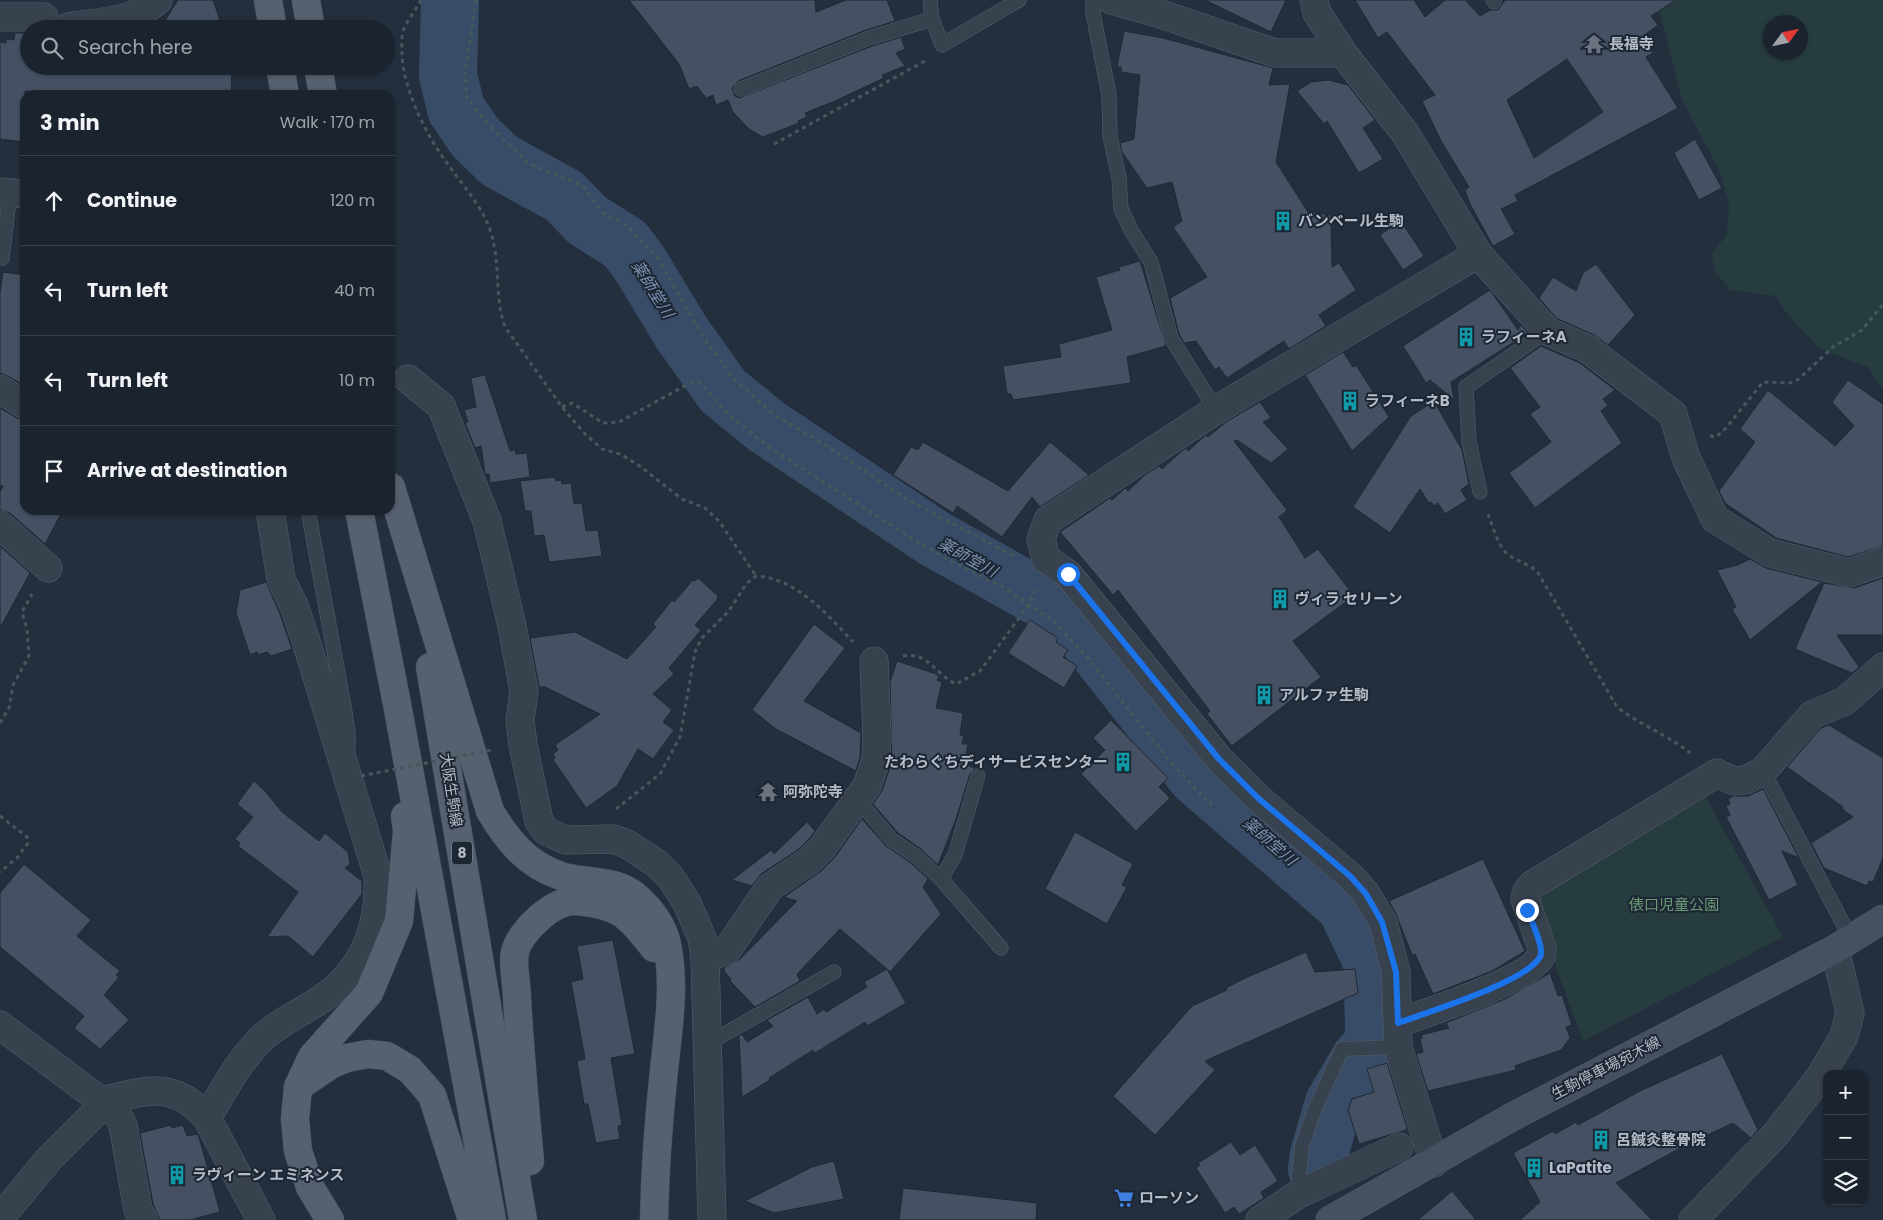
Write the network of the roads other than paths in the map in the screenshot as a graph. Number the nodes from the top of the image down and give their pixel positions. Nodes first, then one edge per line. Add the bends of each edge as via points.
1 (158, 0) edge
2 (268, 0) edge
3 (306, 0) edge
4 (930, 0) edge
5 (1020, 0) edge
6 (1093, 0) edge
7 (1111, 0) edge
8 (1314, 0) edge
9 (0, 17) edge
10 (932, 19) junction
11 (34, 20) edge
12 (80, 20) edge
13 (271, 20) edge
14 (309, 20) edge
15 (1343, 53) junction
16 (282, 75) edge
17 (320, 75) edge
18 (741, 88) dead end
19 (284, 90) edge
20 (322, 90) edge
21 (12, 193) edge
22 (1478, 254) junction
23 (2, 258) dead end
24 (1547, 331) junction
25 (408, 379) dead end
26 (0, 389) edge
27 (20, 402) edge
28 (1216, 410) junction
29 (1480, 492) road end
30 (395, 496) edge
31 (395, 502) edge
32 (271, 515) edge
33 (309, 515) edge
34 (360, 515) edge
35 (0, 526) edge
36 (1883, 561) edge
37 (48, 568) road end
38 (874, 662) road end
39 (1883, 667) edge
40 (397, 704) junction
41 (353, 769) junction
42 (1763, 771) junction
43 (978, 776) dead end
44 (857, 799) junction
45 (942, 879) junction
46 (1883, 919) edge
47 (1843, 944) junction
48 (1001, 948) dead end
49 (705, 958) junction
50 (670, 969) junction
51 (834, 972) dead end
52 (0, 1026) edge
53 (1394, 1040) junction
54 (707, 1044) junction
55 (298, 1087) junction
56 (105, 1100) junction
57 (207, 1118) junction
58 (1399, 1147) dead end
59 (1434, 1163) junction
60 (1297, 1195) junction
61 (0, 1218) edge
62 (1338, 1218) edge
63 (144, 1220) edge
64 (261, 1220) edge
65 (330, 1220) edge
66 (472, 1220) edge
67 (492, 1220) edge
68 (523, 1220) edge
69 (535, 1220) edge
70 (654, 1220) edge
71 (712, 1220) edge
72 (1260, 1220) edge
73 (1693, 1220) edge

1 - 12 street via 147,10 128,16
2 - 13 main road
3 - 14 main road
4 - 10 lane
5 - 10 lane via 942,45
6 - 28 lane via 1109,95 1110,136 1119,178 1121,209 1151,262 1171,338
7 - 15 street via 1275,53
8 - 15 street via 1317,12
9 - 11 street
10 - 18 lane via 868,38
15 - 22 street via 1405,133
16 - 19 main road
17 - 20 main road
21 - 23 lane
22 - 24 street
22 - 28 street
24 - 29 lane via 1466,388 1469,442
24 - 36 street via 1588,349 1673,414 1686,458 1715,519 1770,553 1849,573
25 - 49 street via 441,406 487,521 524,691 520,720 539,821 546,831 564,840 613,839 656,863 672,878 687,903 702,938
26 - 27 street
28 - 53 street via 1048,520 1041,539 1046,559 1068,574 1219,759 1366,894 1382,922 1396,972
30 - 50 main road via 490,811 513,847 528,859 560,876 619,886 629,891 657,923 666,939
31 - 68 main road, 大阪生駒線 / 8 via 436,697
32 - 41 street via 281,579 295,608
33 - 41 lane
34 - 40 main road
35 - 37 street
38 - 44 street via 876,760 867,786
39 - 42 street via 1845,701 1812,715
40 - 55 main road via 406,830 399,922 369,993 312,1057
40 - 67 main road
41 - 57 street via 378,876 375,917 366,948 350,976 321,1000 261,1039 239,1065
42 - 47 lane
42 - 53 street via 1746,780 1734,781 1717,773 1563,865 1527,891 1527,910 1542,949 1541,957 1512,980
43 - 45 lane via 955,855
44 - 45 lane via 892,840
44 - 49 street via 822,848 809,861 770,887 727,950
45 - 48 lane
46 - 47 main road, 生駒停車場宛木線
47 - 59 main road, 生駒停車場宛木線 via 1512,1118
47 - 73 street via 1850,1014 1844,1036 1820,1077 1776,1134
49 - 54 street
50 - 69 main road via 639,928 621,911 600,904 572,901 548,911 528,927 515,952
50 - 70 main road
51 - 54 lane
52 - 56 street
53 - 59 street
53 - 60 lane via 1342,1049 1302,1146
54 - 71 street
55 - 65 main road via 298,1151 310,1187
55 - 66 main road via 332,1064 368,1054 387,1056 410,1070 432,1095
56 - 57 street via 152,1091 179,1094 195,1104
56 - 61 street via 49,1159
56 - 63 street via 123,1125 138,1210
57 - 64 street
58 - 60 street
59 - 62 main road, 生駒停車場宛木線
60 - 72 street

